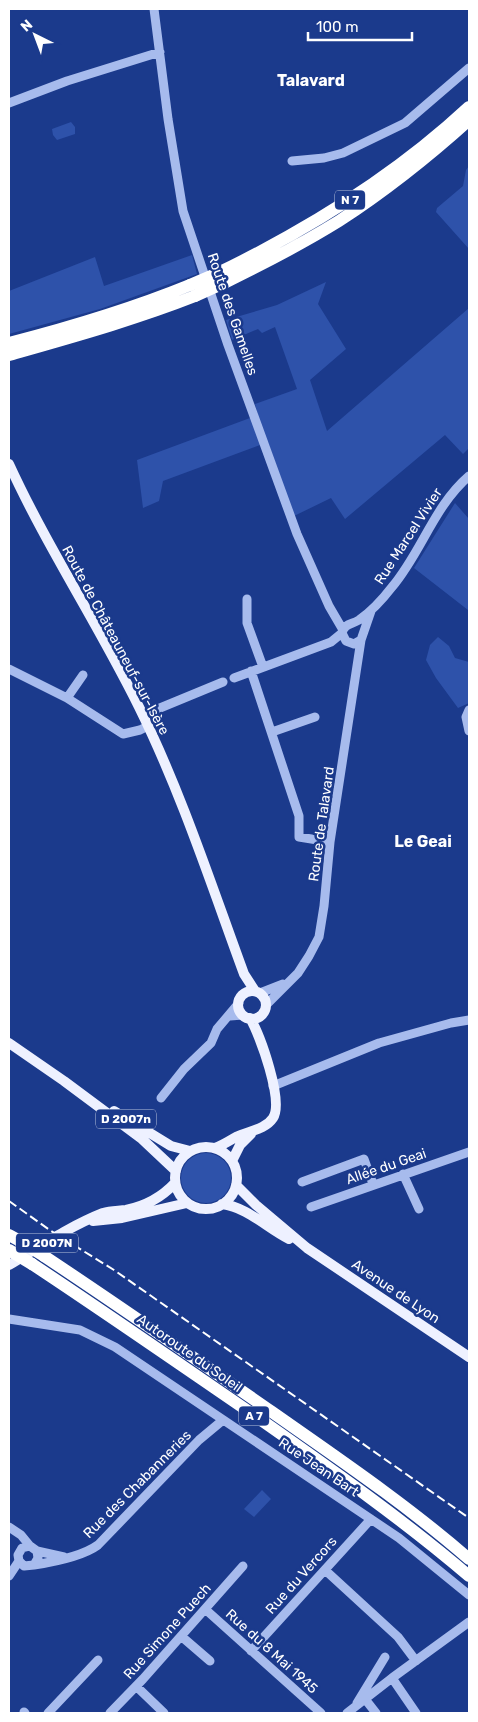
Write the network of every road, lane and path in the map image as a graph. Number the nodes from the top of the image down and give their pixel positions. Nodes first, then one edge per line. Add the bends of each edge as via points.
1 (154, 9) edge
2 (160, 52) junction
3 (469, 68) edge
4 (9, 102) edge
5 (469, 107) edge
6 (469, 120) edge
7 (292, 161) dead end
8 (221, 278) junction
9 (192, 291) junction
10 (9, 343) edge
11 (9, 354) edge
12 (9, 464) edge
13 (469, 476) edge
14 (247, 599) dead end
15 (371, 611) junction
16 (334, 615) junction
17 (352, 623) junction
18 (363, 630) junction
19 (345, 637) junction
20 (361, 640) junction
21 (358, 662) junction
22 (263, 667) junction
23 (9, 668) edge
24 (252, 671) junction
25 (83, 674) dead end
26 (234, 678) dead end
27 (223, 682) dead end
28 (67, 698) junction
29 (469, 710) edge
30 (143, 715) junction
31 (316, 718) dead end
32 (148, 726) junction
33 (469, 730) edge
34 (272, 732) junction
35 (330, 842) junction
36 (244, 974) junction
37 (290, 981) junction
38 (257, 992) junction
39 (241, 999) junction
40 (266, 1005) junction
41 (261, 1015) junction
42 (230, 1016) junction
43 (246, 1016) junction
44 (469, 1020) edge
45 (262, 1041) junction
46 (9, 1043) edge
47 (64, 1081) junction
48 (273, 1086) junction
49 (161, 1098) dead end
50 (258, 1129) junction
51 (215, 1148) junction
52 (190, 1151) junction
53 (469, 1152) edge
54 (232, 1161) junction
55 (176, 1171) junction
56 (403, 1174) junction
57 (302, 1182) dead end
58 (175, 1183) junction
59 (236, 1184) junction
60 (373, 1184) junction
61 (187, 1202) junction
62 (222, 1204) junction
63 (311, 1208) dead end
64 (419, 1210) dead end
65 (85, 1222) junction
66 (14, 1238) edge
67 (308, 1248) junction
68 (9, 1250) edge
69 (9, 1265) edge
70 (9, 1319) edge
71 (469, 1357) edge
72 (223, 1420) junction
73 (371, 1519) junction
74 (10, 1528) edge
75 (34, 1549) junction
76 (19, 1551) junction
77 (65, 1558) junction
78 (469, 1559) edge
79 (19, 1561) junction
80 (31, 1566) junction
81 (243, 1566) dead end
82 (324, 1570) junction
83 (9, 1576) edge
84 (469, 1576) edge
85 (469, 1596) edge
86 (205, 1609) junction
87 (469, 1622) edge
88 (181, 1636) junction
89 (251, 1651) junction
90 (385, 1658) dead end
91 (98, 1660) dead end
92 (210, 1661) dead end
93 (416, 1661) junction
94 (392, 1678) junction
95 (136, 1686) junction
96 (365, 1699) junction
97 (356, 1705) junction
98 (48, 1713) edge
99 (110, 1713) edge
100 (164, 1713) edge
101 (321, 1713) edge
102 (347, 1713) edge
103 (376, 1713) edge
104 (416, 1713) edge

1 - 2 street, Route des Gamelles
2 - 4 street
2 - 16 street, Route des Gamelles via 183,211 297,534
3 - 7 street via 405,123 343,153
5 - 8 highway, N 7 via 377,182
6 - 8 highway, N 7 via 436,150 339,221 269,261
8 - 9 highway, N 7, bridge
9 - 10 highway, N 7
9 - 11 highway, N 7 via 152,313
12 - 30 main road, Route de Châteauneuf-sur-Isère via 44,535
13 - 15 street, Rue Marcel Vivier via 449,496 398,579
14 - 22 street via 247,624
15 - 17 street, Rue Marcel Vivier
15 - 18 street, Rue Marcel Vivier
16 - 17 street
16 - 19 street, Route des Gamelles
17 - 18 street
17 - 19 street via 347,624
18 - 20 street
19 - 20 street via 358,643
19 - 21 street
19 - 22 street
20 - 21 street, Route de Talavard
21 - 35 street, Route de Talavard
22 - 24 street
23 - 28 street
24 - 26 street
24 - 34 street
25 - 28 street
27 - 30 street
28 - 32 street via 123,734
29 - 33 street via 466,717
30 - 32 main road, Route de Châteauneuf-sur-Isère
31 - 34 street
32 - 36 main road, Route de Châteauneuf-sur-Isère via 173,783
34 - 35 street via 299,816 299,837
35 - 37 street, Route de Talavard via 319,937
36 - 38 main road, Route de Châteauneuf-sur-Isère
36 - 39 main road, Route de Châteauneuf-sur-Isère
37 - 38 street, Route de Talavard
37 - 40 street, Route de Talavard
38 - 39 main road
38 - 40 main road
39 - 42 street
39 - 43 main road via 239,1010
40 - 41 main road
41 - 43 main road via 254,1019
41 - 45 main road
42 - 43 street
42 - 49 street via 217,1029 211,1043
43 - 45 main road
44 - 48 street via 379,1043
45 - 48 main road
46 - 47 main road, D 2007n
47 - 52 main road, D 2007n via 160,1140
47 - 55 main road, D 2007n via 142,1139
48 - 50 main road via 277,1104 275,1116
50 - 51 main road
50 - 54 main road via 240,1145
51 - 52 main road via 202,1147
51 - 54 main road
52 - 55 main road via 183,1156
53 - 56 street, Allée du Geai
54 - 59 main road
55 - 58 main road
56 - 60 street, Allée du Geai
56 - 64 street
57 - 60 street via 364,1159
58 - 61 main road
58 - 65 main road, D 2007N via 151,1202 105,1212
59 - 62 main road
59 - 67 main road, Avenue de Lyon
60 - 63 street, Allée du Geai
61 - 62 main road via 204,1209
61 - 65 main road, D 2007N via 122,1218
62 - 67 main road, Avenue de Lyon via 243,1211
65 - 69 main road, D 2007N
66 - 78 highway, Autoroute du Soleil / A 7, bridge via 111,1300 347,1464
67 - 71 main road, Avenue de Lyon
68 - 84 highway, Autoroute du Soleil / A 7, bridge via 338,1474
70 - 72 street, Rue Jean Bart via 80,1330 98,1338
72 - 73 street, Rue Jean Bart
72 - 77 street, Rue des Chabanneries via 199,1440 98,1545 90,1551
73 - 82 street, Rue du Vercors
73 - 85 street, Rue Jean Bart
74 - 75 street, Rue des Chabanneries
74 - 76 street, Rue des Chabanneries
75 - 76 street via 22,1548
75 - 77 street, Rue des Chabanneries
75 - 80 street via 38,1558
76 - 79 street
77 - 80 street, Rue des Chabanneries
79 - 80 street via 24,1566
79 - 83 street
80 - 83 street
81 - 86 street, Rue Simone Puech
82 - 89 street, Rue du Vercors
82 - 93 street via 398,1637
86 - 88 street, Rue Simone Puech
86 - 89 street, Rue du 8 Mai 1945
87 - 93 street
88 - 92 street
88 - 95 street, Rue Simone Puech
89 - 101 street, Rue du 8 Mai 1945
90 - 97 street
91 - 98 street
93 - 94 street
94 - 96 street
94 - 104 street
95 - 99 street, Rue Simone Puech
95 - 100 street
96 - 97 street
96 - 103 street
97 - 102 street

